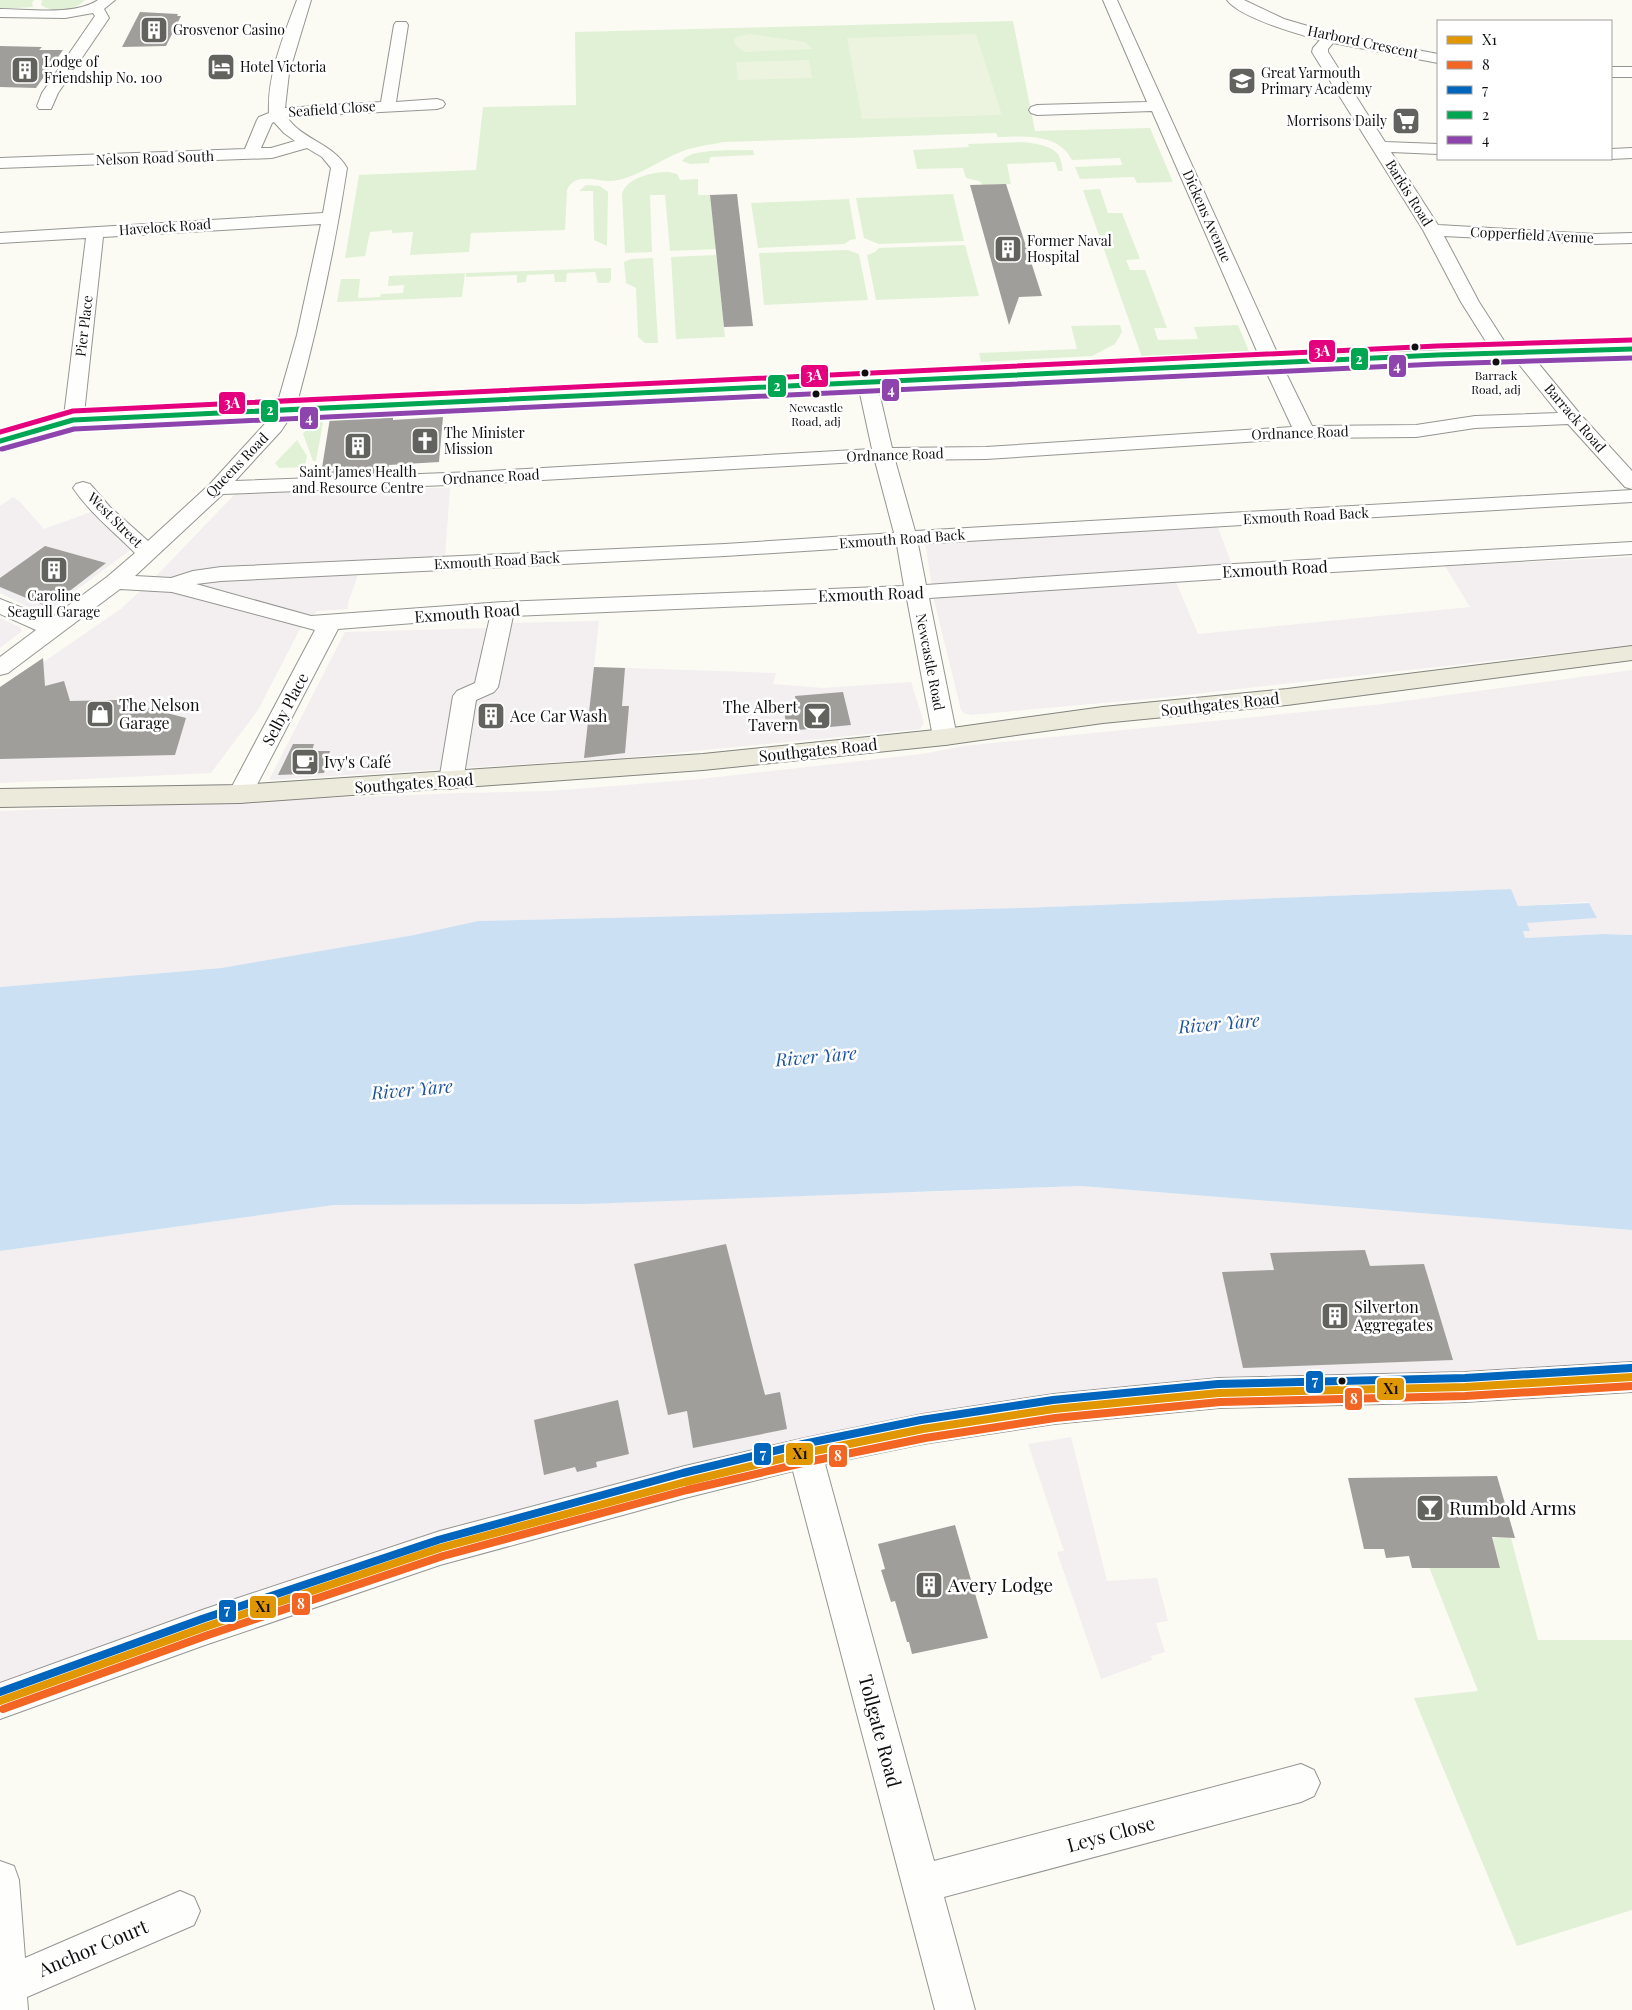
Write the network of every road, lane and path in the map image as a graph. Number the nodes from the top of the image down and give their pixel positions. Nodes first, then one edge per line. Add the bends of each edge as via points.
1 (304, 0) edge
2 (1110, 0) edge
3 (1234, 0) edge
4 (102, 4) edge
5 (0, 14) edge
6 (401, 25) dead end
7 (1330, 38) junction
8 (1437, 58) edge
9 (1612, 72) edge
10 (1632, 72) edge
11 (437, 104) dead end
12 (388, 105) junction
13 (45, 106) dead end
14 (1157, 106) junction
15 (1037, 110) dead end
16 (278, 114) junction
17 (309, 142) junction
18 (1381, 147) junction
19 (1437, 149) edge
20 (1632, 153) edge
21 (251, 154) junction
22 (1612, 154) edge
23 (0, 163) edge
24 (331, 218) junction
25 (1432, 230) junction
26 (95, 232) junction
27 (0, 238) edge
28 (1632, 238) edge
29 (1632, 349) edge
30 (1511, 352) junction
31 (1272, 364) junction
32 (867, 383) junction
33 (286, 409) junction
34 (1573, 418) junction
35 (73, 420) junction
36 (1305, 432) junction
37 (0, 441) edge
38 (883, 454) junction
39 (1632, 483) edge
40 (82, 488) dead end
41 (217, 488) junction
42 (1632, 496) edge
43 (906, 538) junction
44 (1632, 548) edge
45 (148, 553) junction
46 (115, 582) junction
47 (172, 585) junction
48 (916, 592) junction
49 (0, 606) edge
50 (503, 609) junction
51 (330, 623) junction
52 (53, 629) junction
53 (1632, 653) edge
54 (0, 668) edge
55 (945, 737) junction
56 (452, 781) junction
57 (240, 794) junction
58 (0, 798) edge
59 (1632, 1377) edge
60 (805, 1453) junction
61 (0, 1701) edge
62 (1301, 1783) dead end
63 (0, 1880) edge
64 (921, 1884) junction
65 (180, 1911) dead end
66 (7, 1998) edge
67 (955, 2010) edge

1 - 16 street via 276,97
2 - 14 street, Dickens Avenue
3 - 7 street, Harbord Crescent via 1263,16
4 - 5 street via 65,14
4 - 13 street via 102,18 50,93
6 - 12 street, Seafield Close
7 - 8 street, Harbord Crescent
7 - 18 street, Barkis Road via 1320,52
9 - 10 street
11 - 12 street, Seafield Close
12 - 16 street, Seafield Close
14 - 15 street
14 - 31 street, Dickens Avenue
16 - 17 street, Queens Road via 294,134
16 - 21 street via 265,120
17 - 21 street, Nelson Road South via 272,153
17 - 24 street, Queens Road via 338,165
18 - 19 street
18 - 25 street, Barkis Road
20 - 22 street
21 - 23 street, Nelson Road South
24 - 26 street, Havelock Road
24 - 33 street, Queens Road
25 - 28 street, Copperfield Avenue
25 - 30 street, Barkis Road via 1470,302
26 - 27 street, Havelock Road
26 - 35 street, Pier Place
29 - 30 street
30 - 31 street
30 - 34 street, Barrack Road
31 - 32 street
31 - 36 street, Dickens Avenue
32 - 33 street
32 - 38 street, Newcastle Road
33 - 35 street
33 - 41 street, Queens Road via 274,427
34 - 36 street, Ordnance Road via 1475,422 1416,430
34 - 39 street, Barrack Road
35 - 37 street
36 - 38 street, Ordnance Road via 986,453
38 - 41 street, Ordnance Road via 473,478
38 - 43 street, Newcastle Road
40 - 45 street, West Street
41 - 45 street, Queens Road
42 - 43 street, Exmouth Road Back
43 - 47 street, Exmouth Road Back via 736,550 221,574
43 - 48 street, Newcastle Road
44 - 48 street, Exmouth Road
45 - 46 street, Queens Road
46 - 47 street, Exmouth Road
46 - 52 street, Queens Road
47 - 51 street, Exmouth Road via 311,623
48 - 50 street, Exmouth Road
48 - 55 street, Newcastle Road
49 - 52 street
50 - 51 street, Exmouth Road
50 - 56 street via 486,687 465,696
51 - 57 street, Selby Place
52 - 54 street, Queens Road
53 - 55 main road, Southgates Road via 1297,696 1103,715
55 - 56 main road, Southgates Road via 703,762
56 - 57 main road, Southgates Road
57 - 58 main road, Southgates Road
59 - 60 street via 1466,1387 1200,1395 1054,1409 922,1429
60 - 61 street via 440,1548 205,1627
60 - 64 street, Tollgate Road
62 - 64 street, Leys Close
63 - 66 street, Anchor Court
64 - 67 street, Tollgate Road
65 - 66 street, Anchor Court

